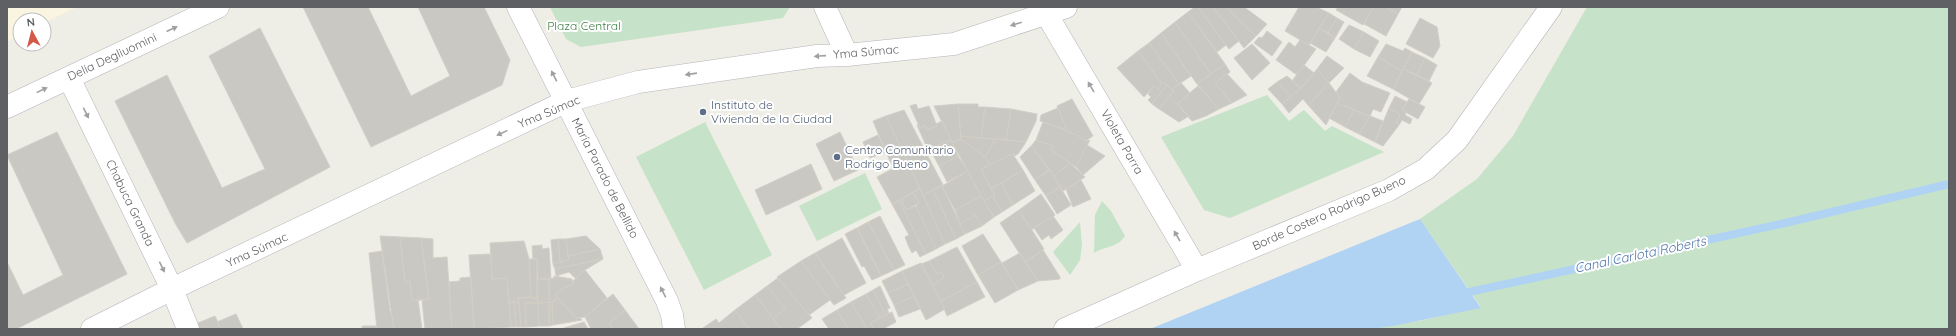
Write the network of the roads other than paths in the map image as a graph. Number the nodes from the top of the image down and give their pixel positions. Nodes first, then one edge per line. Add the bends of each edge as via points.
1 (218, 7) edge
2 (518, 7) edge
3 (825, 7) edge
4 (1551, 7) edge
5 (1057, 11) edge
6 (847, 55) junction
7 (69, 78) junction
8 (566, 101) junction
9 (7, 107) edge
10 (1197, 270) junction
11 (172, 289) junction
12 (92, 329) edge
13 (188, 329) edge
14 (674, 329) edge
15 (1065, 329) edge

7 -> 1 street, Delia Degliuomini
8 -> 2 street, María Parado de Bellido
3 - 6 street
4 - 10 street, Borde Costero Rodrigo Bueno via 1457,140 1426,169 1390,190
5 -> 6 street, Yma Súmac via 954,44
10 -> 5 street, Violeta Parra
6 -> 8 street, Yma Súmac via 817,56 638,82
9 -> 7 street, Delia Degliuomini
7 -> 11 street, Chabuca Granda
8 -> 11 street, Yma Súmac
14 -> 8 street, María Parado de Bellido via 667,301
10 - 15 street, Borde Costero Rodrigo Bueno
11 - 12 street, Yma Súmac
11 - 13 street, Chabuca Granda

